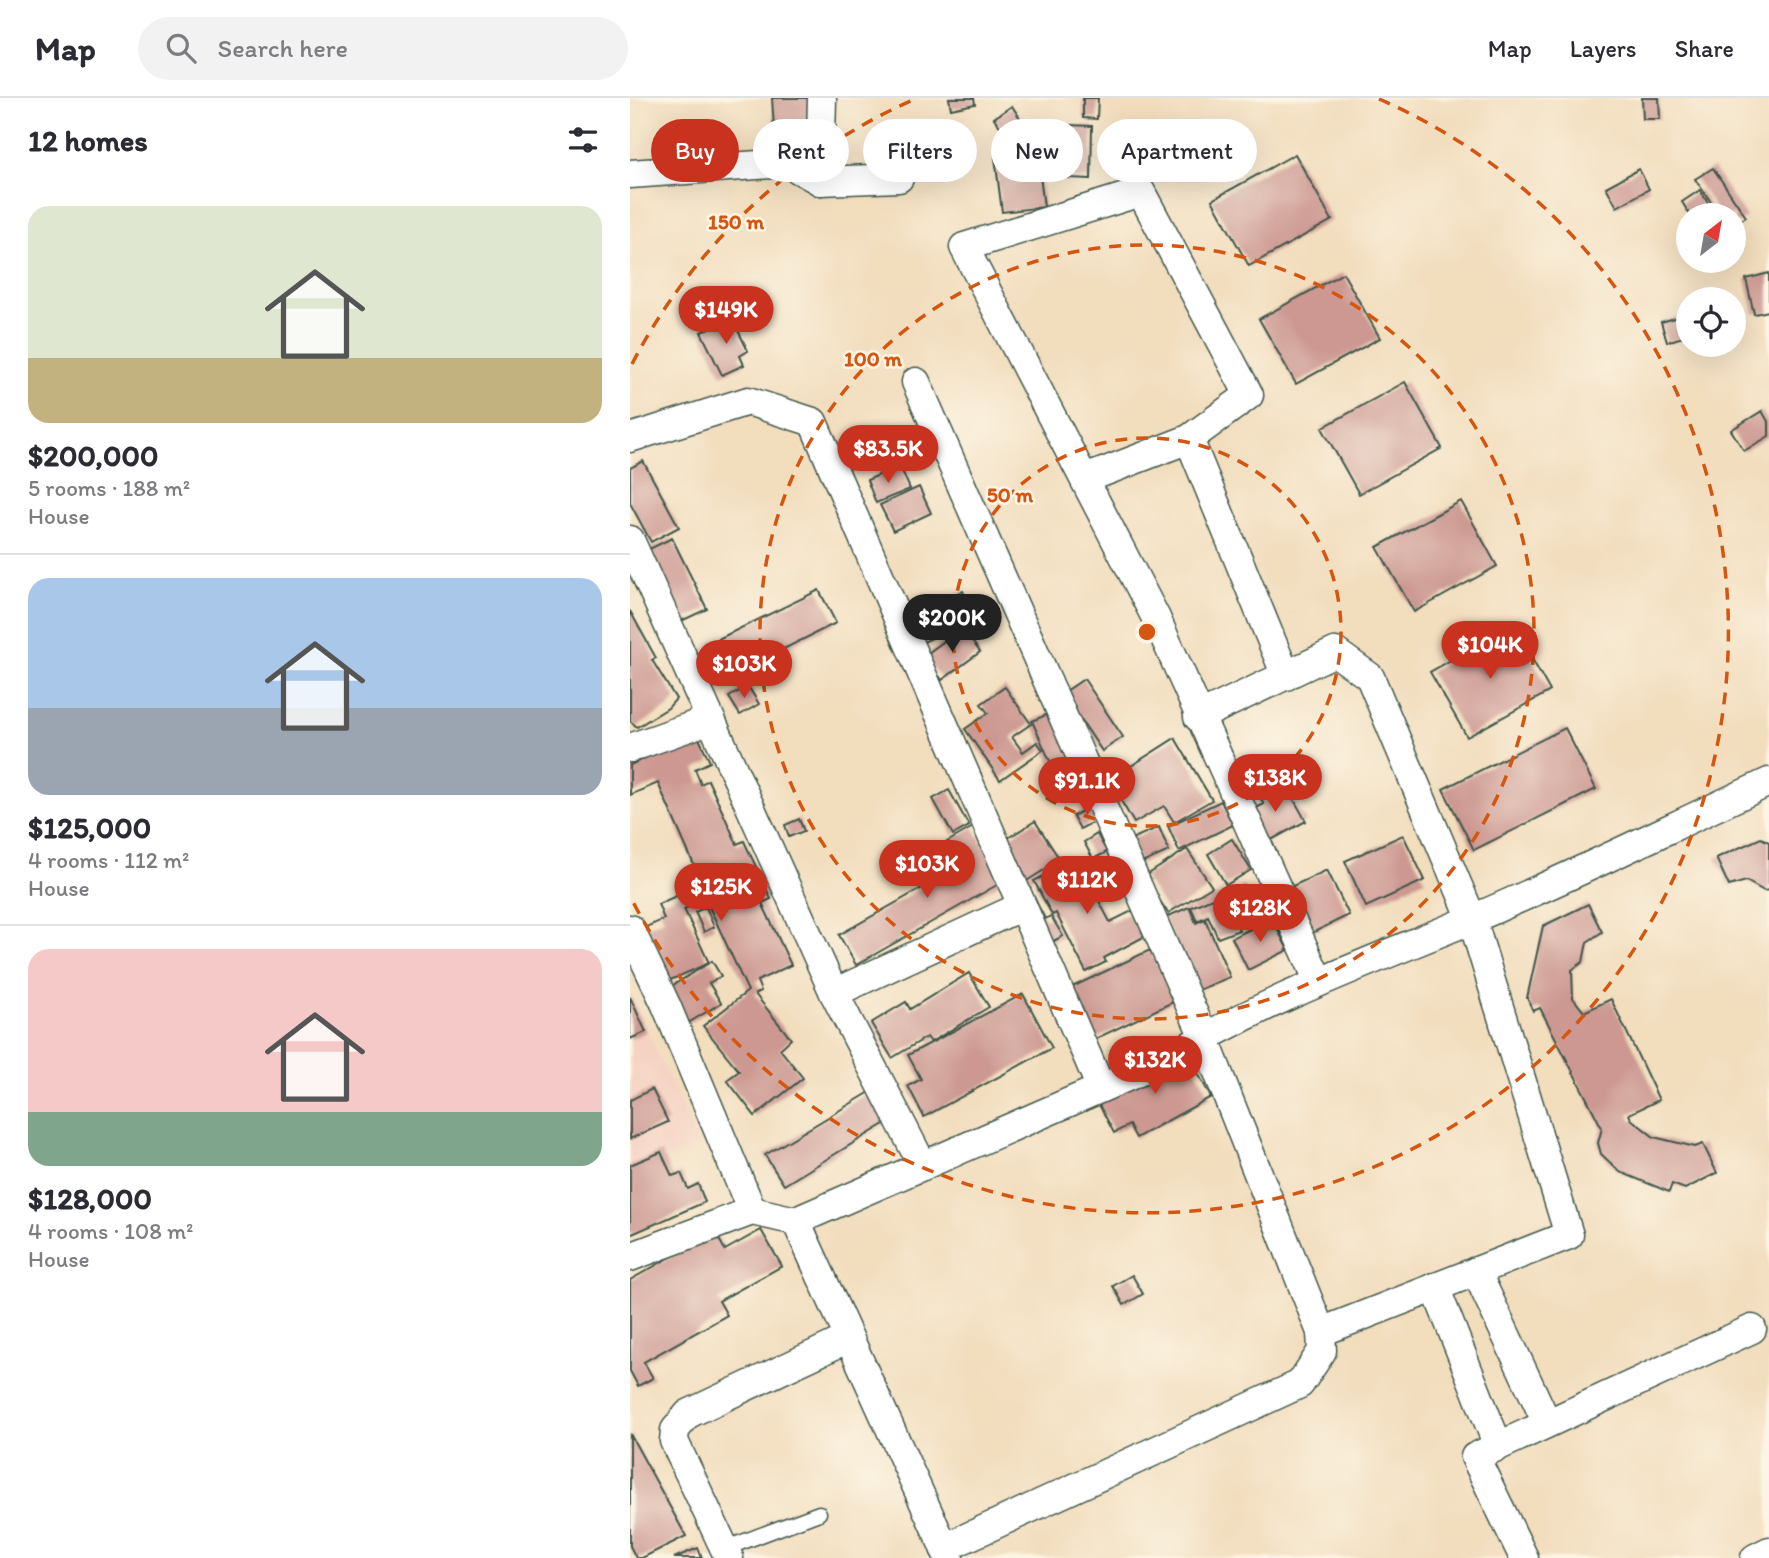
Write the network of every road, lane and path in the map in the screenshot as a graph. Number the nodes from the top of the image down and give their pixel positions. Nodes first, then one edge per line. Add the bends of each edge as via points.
1 (822, 98) edge
2 (821, 119) edge
3 (753, 165) edge
4 (630, 174) edge
5 (916, 382) dead end
6 (630, 438) edge
7 (1189, 439) junction
8 (1084, 479) junction
9 (630, 540) edge
10 (1286, 676) junction
11 (1198, 717) junction
12 (709, 720) junction
13 (630, 748) edge
14 (1769, 782) edge
15 (1022, 906) junction
16 (1472, 919) junction
17 (630, 929) edge
18 (1320, 982) junction
19 (834, 993) junction
20 (1204, 1037) junction
21 (1101, 1088) junction
22 (923, 1166) junction
23 (752, 1211) junction
24 (796, 1222) junction
25 (630, 1257) edge
26 (1476, 1271) junction
27 (1435, 1287) junction
28 (1752, 1329) dead end
29 (1321, 1332) junction
30 (849, 1338) junction
31 (1547, 1423) junction
32 (1498, 1446) junction
33 (819, 1513) dead end
34 (1769, 1551) edge
35 (727, 1553) edge
36 (947, 1553) edge
37 (1524, 1558) edge
38 (1755, 1558) edge

1 - 2 street
3 - 4 street
5 - 20 street
6 - 15 street via 748,401 813,422
7 - 8 street
7 - 8 street via 1249,395 1141,192 964,247
7 - 10 street
8 - 11 street via 1156,618
9 - 12 street
10 - 11 street
10 - 16 street via 1335,652 1370,677
11 - 18 street
12 - 13 street
12 - 19 street
14 - 16 street
15 - 19 street
15 - 21 street
16 - 18 street
16 - 26 street via 1569,1235
17 - 23 street
18 - 20 street
19 - 22 street
20 - 21 street via 1166,1060
20 - 29 street
21 - 22 street
22 - 24 street
23 - 24 street
23 - 25 street
24 - 30 street
26 - 27 street
26 - 31 street
27 - 29 street
27 - 32 street
28 - 31 street
29 - 36 street via 1322,1351 1300,1384
30 - 35 street via 680,1421 674,1441
30 - 36 street
31 - 32 street
32 - 37 street via 1475,1457
33 - 35 lane
34 - 38 street

